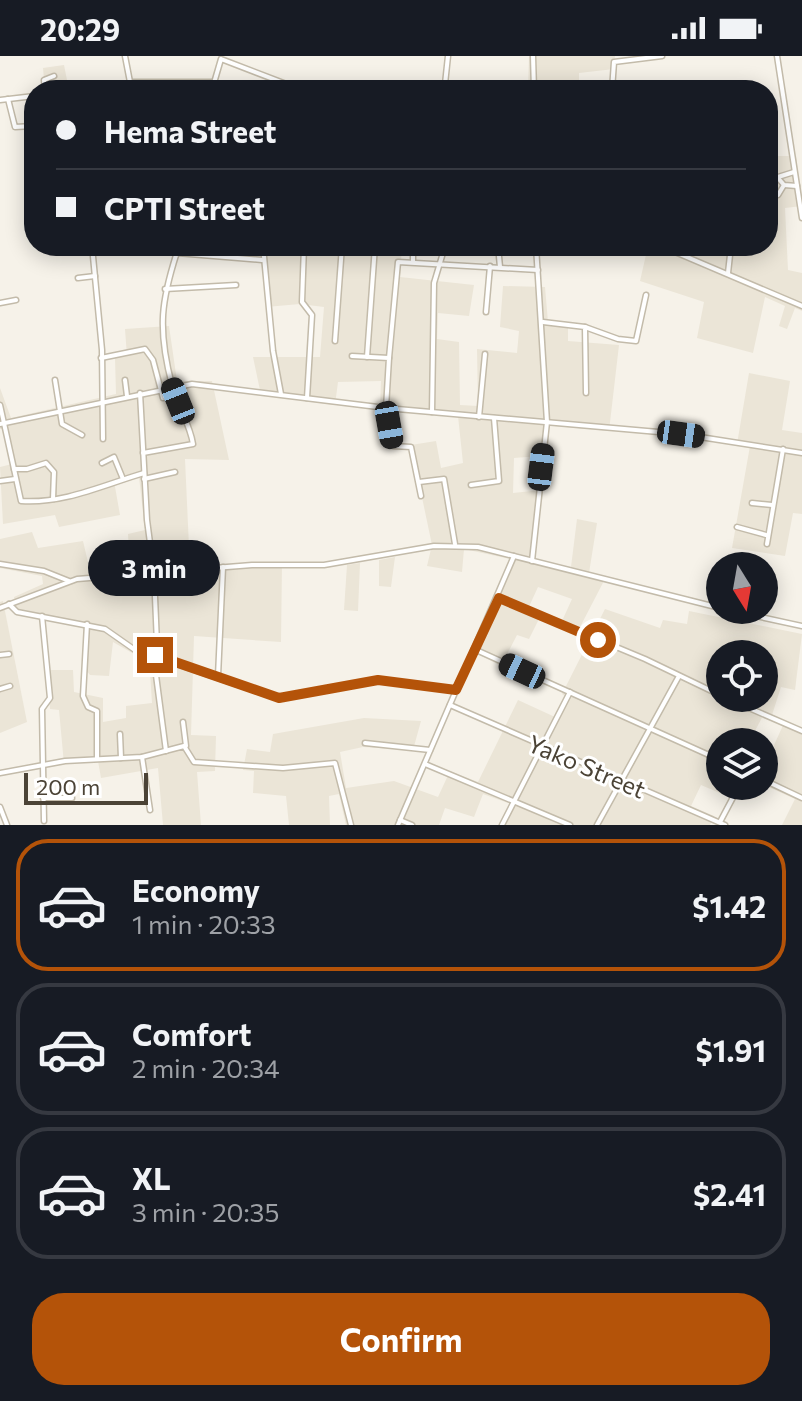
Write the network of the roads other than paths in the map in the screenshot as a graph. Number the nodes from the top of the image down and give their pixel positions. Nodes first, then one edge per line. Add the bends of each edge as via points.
1 (125, 56) edge
2 (448, 56) edge
3 (533, 56) edge
4 (662, 56) edge
5 (777, 56) edge
6 (221, 58) edge
7 (614, 59) edge
8 (54, 76) dead end
9 (44, 80) edge
10 (130, 80) edge
11 (215, 80) edge
12 (277, 80) edge
13 (445, 80) edge
14 (534, 80) edge
15 (613, 80) edge
16 (24, 97) edge
17 (8, 99) junction
18 (0, 100) edge
19 (24, 126) edge
20 (794, 172) junction
21 (778, 178) joint
22 (784, 185) junction
23 (797, 186) junction
24 (778, 195) edge
25 (802, 218) edge
26 (93, 256) edge
27 (176, 256) edge
28 (213, 256) edge
29 (262, 256) edge
30 (304, 256) edge
31 (339, 256) edge
32 (374, 256) edge
33 (413, 256) edge
34 (442, 256) edge
35 (499, 256) edge
36 (537, 256) edge
37 (689, 256) edge
38 (730, 256) edge
39 (262, 260) junction
40 (413, 261) junction
41 (440, 263) junction
42 (490, 266) junction
43 (500, 267) junction
44 (538, 270) junction
45 (728, 273) junction
46 (95, 276) junction
47 (78, 278) dead end
48 (236, 285) dead end
49 (165, 289) junction
50 (646, 295) dead end
51 (16, 300) dead end
52 (0, 303) edge
53 (802, 306) edge
54 (486, 312) dead end
55 (543, 322) junction
56 (585, 327) junction
57 (335, 341) dead end
58 (485, 354) dead end
59 (352, 356) dead end
60 (367, 357) junction
61 (101, 358) junction
62 (389, 358) junction
63 (55, 380) dead end
64 (125, 380) dead end
65 (172, 386) junction
66 (160, 389) junction
67 (140, 393) junction
68 (586, 393) dead end
69 (281, 395) junction
70 (127, 396) junction
71 (163, 398) dead end
72 (307, 398) junction
73 (100, 402) junction
74 (0, 405) edge
75 (386, 408) junction
76 (59, 411) junction
77 (432, 412) junction
78 (479, 417) junction
79 (494, 418) junction
80 (547, 422) junction
81 (2, 423) edge
82 (82, 435) dead end
83 (103, 439) dead end
84 (783, 449) junction
85 (143, 453) junction
86 (802, 453) edge
87 (102, 463) dead end
88 (13, 468) junction
89 (175, 472) dead end
90 (144, 476) junction
91 (15, 479) junction
92 (123, 479) junction
93 (0, 481) edge
94 (419, 482) junction
95 (471, 485) dead end
96 (421, 496) dead end
97 (53, 499) junction
98 (752, 503) dead end
99 (772, 505) junction
100 (737, 527) dead end
101 (766, 535) junction
102 (455, 544) junction
103 (767, 544) dead end
104 (514, 556) junction
105 (532, 561) junction
106 (0, 564) edge
107 (223, 567) junction
108 (154, 573) junction
109 (69, 581) junction
110 (499, 598) junction
111 (9, 604) junction
112 (706, 604) edge
113 (0, 608) edge
114 (42, 616) junction
115 (778, 621) edge
116 (87, 624) junction
117 (802, 626) edge
118 (474, 649) junction
119 (9, 654) dead end
120 (0, 655) edge
121 (155, 655) junction
122 (218, 676) junction
123 (679, 676) junction
124 (10, 686) dead end
125 (0, 689) edge
126 (706, 689) edge
127 (456, 690) junction
128 (570, 692) junction
129 (450, 705) junction
130 (758, 712) edge
131 (183, 722) dead end
132 (651, 729) junction
133 (802, 731) edge
134 (120, 734) dead end
135 (365, 743) dead end
136 (186, 746) junction
137 (542, 747) junction
138 (431, 750) junction
139 (166, 751) junction
140 (706, 754) edge
141 (142, 757) junction
142 (97, 758) junction
143 (121, 758) junction
144 (425, 764) junction
145 (43, 765) junction
146 (0, 773) edge
147 (622, 780) junction
148 (778, 787) edge
149 (43, 798) junction
150 (72, 798) dead end
151 (802, 798) edge
152 (514, 800) junction
153 (733, 800) edge
154 (0, 807) edge
155 (150, 810) dead end
156 (44, 821) dead end
157 (399, 822) edge
158 (722, 824) edge
159 (7, 825) edge
160 (351, 825) edge
161 (412, 825) edge
162 (502, 825) edge
163 (570, 825) edge
164 (597, 825) edge

1 - 10 street
2 - 13 street
3 - 14 street
4 - 7 street
5 - 20 street
6 - 11 street
6 - 12 street
7 - 15 street
8 - 9 street
16 - 17 street
17 - 18 street
17 - 19 street via 15,127
20 - 21 street
20 - 23 street
21 - 22 street
22 - 23 street
22 - 24 street
23 - 25 street
26 - 46 street
27 - 49 street
28 - 39 street
29 - 39 street
30 - 72 street via 302,302 312,315
31 - 57 street
32 - 60 street
33 - 40 street
34 - 41 street
35 - 43 street
36 - 44 street
37 - 45 street
38 - 45 street
39 - 69 street
40 - 41 street
40 - 62 street via 396,266
41 - 42 street
41 - 77 street via 434,283
42 - 43 street
42 - 54 street
43 - 44 street
44 - 55 street
45 - 53 street
46 - 47 street
46 - 61 street
48 - 49 street
49 - 65 street via 161,315
50 - 56 street via 636,341
51 - 52 street
55 - 56 street
55 - 80 street
56 - 68 street
58 - 78 street
59 - 60 street
60 - 62 street
61 - 66 street via 145,349
61 - 73 street
62 - 75 street
63 - 76 street
64 - 70 street
65 - 66 street
65 - 69 street
65 - 85 street via 193,444
66 - 67 street
66 - 71 street
67 - 70 street
67 - 85 street
69 - 72 street
70 - 73 street
72 - 75 street
73 - 76 street
73 - 83 street
74 - 81 street
75 - 77 street
75 - 94 street via 393,446 411,447
76 - 81 street
76 - 82 street via 62,424
77 - 78 street
78 - 79 street
79 - 80 street
79 - 95 street via 499,481
80 - 84 street
80 - 105 street
81 - 88 street
84 - 86 street
84 - 99 street
85 - 90 street
87 - 92 street via 114,457
88 - 91 street
88 - 97 street via 46,463 54,472
89 - 90 street
90 - 92 street
90 - 108 street
91 - 93 street
91 - 97 street via 21,501
92 - 97 street
94 - 96 street
94 - 102 street via 444,479
98 - 99 street
99 - 101 street
100 - 101 street
101 - 103 street
102 - 104 street
102 - 107 street via 324,565
104 - 105 street
104 - 110 street
105 - 112 street
106 - 109 street
107 - 108 street
107 - 122 street
108 - 109 street
108 - 121 street
109 - 111 street
110 - 118 street
110 - 123 street
111 - 113 street
111 - 114 street via 17,612
114 - 116 street
114 - 145 street via 50,698 42,709
115 - 117 street
116 - 121 street
116 - 142 street via 83,696 97,711
118 - 127 street
118 - 128 street
119 - 120 street
121 - 122 street
121 - 139 street
122 - 127 street via 279,698 378,680
123 - 126 street
123 - 132 street
124 - 125 street
127 - 129 street
128 - 132 street
128 - 137 street
129 - 137 street, Yako Street
129 - 138 street
130 - 133 street
131 - 136 street
132 - 140 street
132 - 147 street
134 - 143 street
135 - 138 street
136 - 139 street
136 - 160 street via 194,762 283,768 335,763
137 - 147 street, Yako Street
137 - 152 street
138 - 144 street
139 - 141 street
141 - 143 street
141 - 155 street
142 - 143 street
142 - 145 street
144 - 152 street
144 - 157 street
145 - 146 street
145 - 149 street
147 - 158 street, Yako Street
147 - 164 street
148 - 151 street
149 - 150 street
149 - 156 street
152 - 162 street
152 - 163 street
153 - 158 street
154 - 159 street
157 - 161 street

